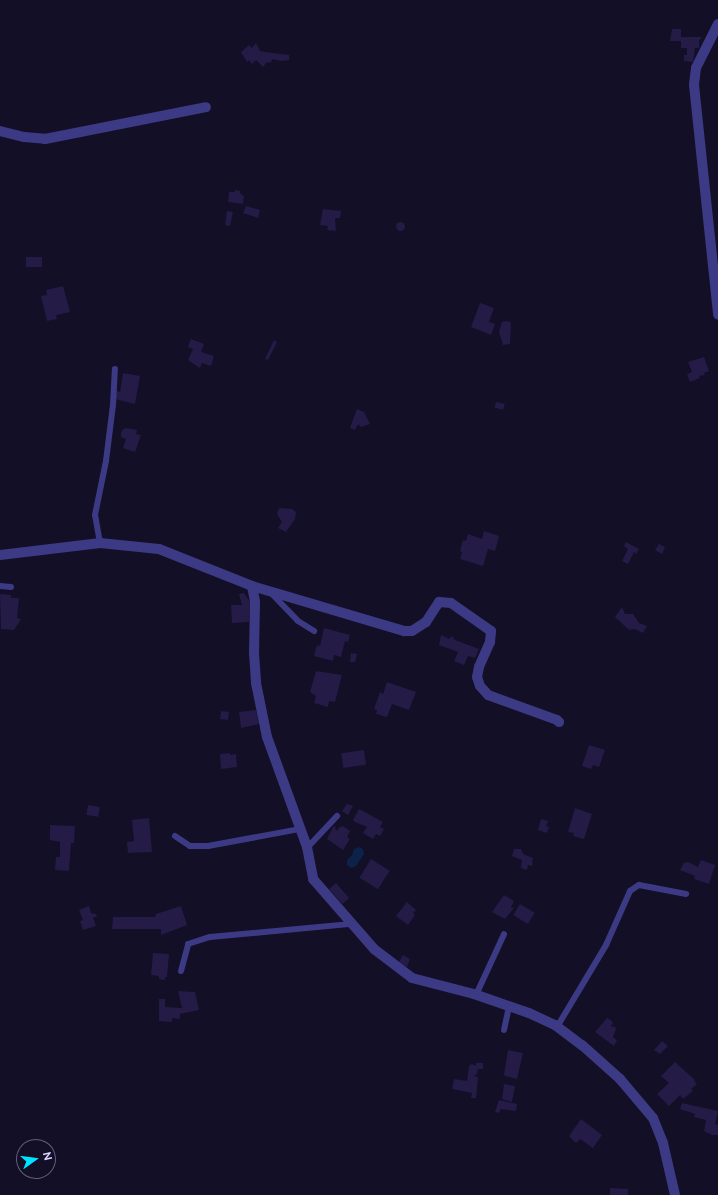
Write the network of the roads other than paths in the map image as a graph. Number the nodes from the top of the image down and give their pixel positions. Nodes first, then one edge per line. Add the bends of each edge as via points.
1 (718, 24) edge
2 (206, 107) dead end
3 (0, 131) edge
4 (718, 315) edge
5 (115, 369) dead end
6 (100, 543) junction
7 (0, 555) edge
8 (0, 586) edge
9 (252, 586) junction
10 (11, 587) dead end
11 (269, 590) junction
12 (314, 631) dead end
13 (559, 722) dead end
14 (338, 816) dead end
15 (300, 829) junction
16 (175, 836) dead end
17 (307, 848) junction
18 (686, 894) dead end
19 (351, 924) junction
20 (504, 934) dead end
21 (181, 971) dead end
22 (476, 995) junction
23 (509, 1006) junction
24 (557, 1027) junction
25 (504, 1030) dead end
26 (675, 1195) edge

1 - 4 street via 696,68 694,85
2 - 3 street via 45,139
5 - 6 lane via 106,461 95,515
6 - 7 street
6 - 9 street via 159,549
8 - 10 lane
9 - 11 street
9 - 15 street via 255,602 254,653 259,698 267,737
11 - 12 lane via 298,621
11 - 13 street via 404,631 412,631 426,622 439,602 451,603 491,631 490,642 477,677 480,686 488,695
14 - 17 lane
15 - 16 lane via 208,846 190,846
15 - 17 street
17 - 19 street via 313,879
18 - 24 lane via 639,885 630,891 606,946
19 - 21 lane via 210,937 188,944
19 - 22 street via 374,949 412,978
20 - 22 lane
22 - 23 street
23 - 24 street via 530,1013
23 - 25 lane
24 - 26 street via 582,1044 620,1079 654,1118 663,1143

